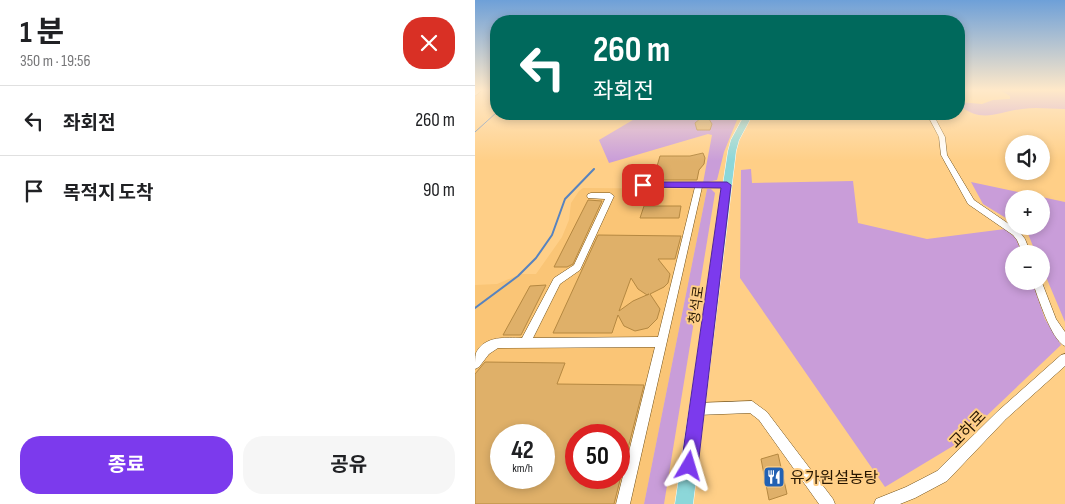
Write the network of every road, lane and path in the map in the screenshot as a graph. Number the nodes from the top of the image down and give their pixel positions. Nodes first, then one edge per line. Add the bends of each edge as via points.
1 (746, 120) edge
2 (933, 120) edge
3 (643, 185) dead end
4 (699, 185) junction
5 (727, 185) junction
6 (591, 196) dead end
7 (1023, 245) edge
8 (1040, 290) edge
9 (1065, 341) edge
10 (660, 342) junction
11 (525, 343) junction
12 (1065, 359) edge
13 (475, 363) edge
14 (697, 409) junction
15 (623, 504) edge
16 (685, 504) edge
17 (828, 504) edge
18 (881, 504) edge

1 - 5 main road, 청석로 via 735,140
2 - 7 street via 942,137 944,155 971,202 1016,233
3 - 4 street
4 - 5 street
4 - 10 street
5 - 14 main road, 청석로
6 - 11 street via 610,196 577,267 557,281
8 - 9 street via 1052,321
10 - 11 street
10 - 15 street
11 - 13 street via 496,343 485,350
12 - 18 street, 교하로 via 943,476
14 - 16 main road, 청석로
14 - 17 street via 752,407 763,416

